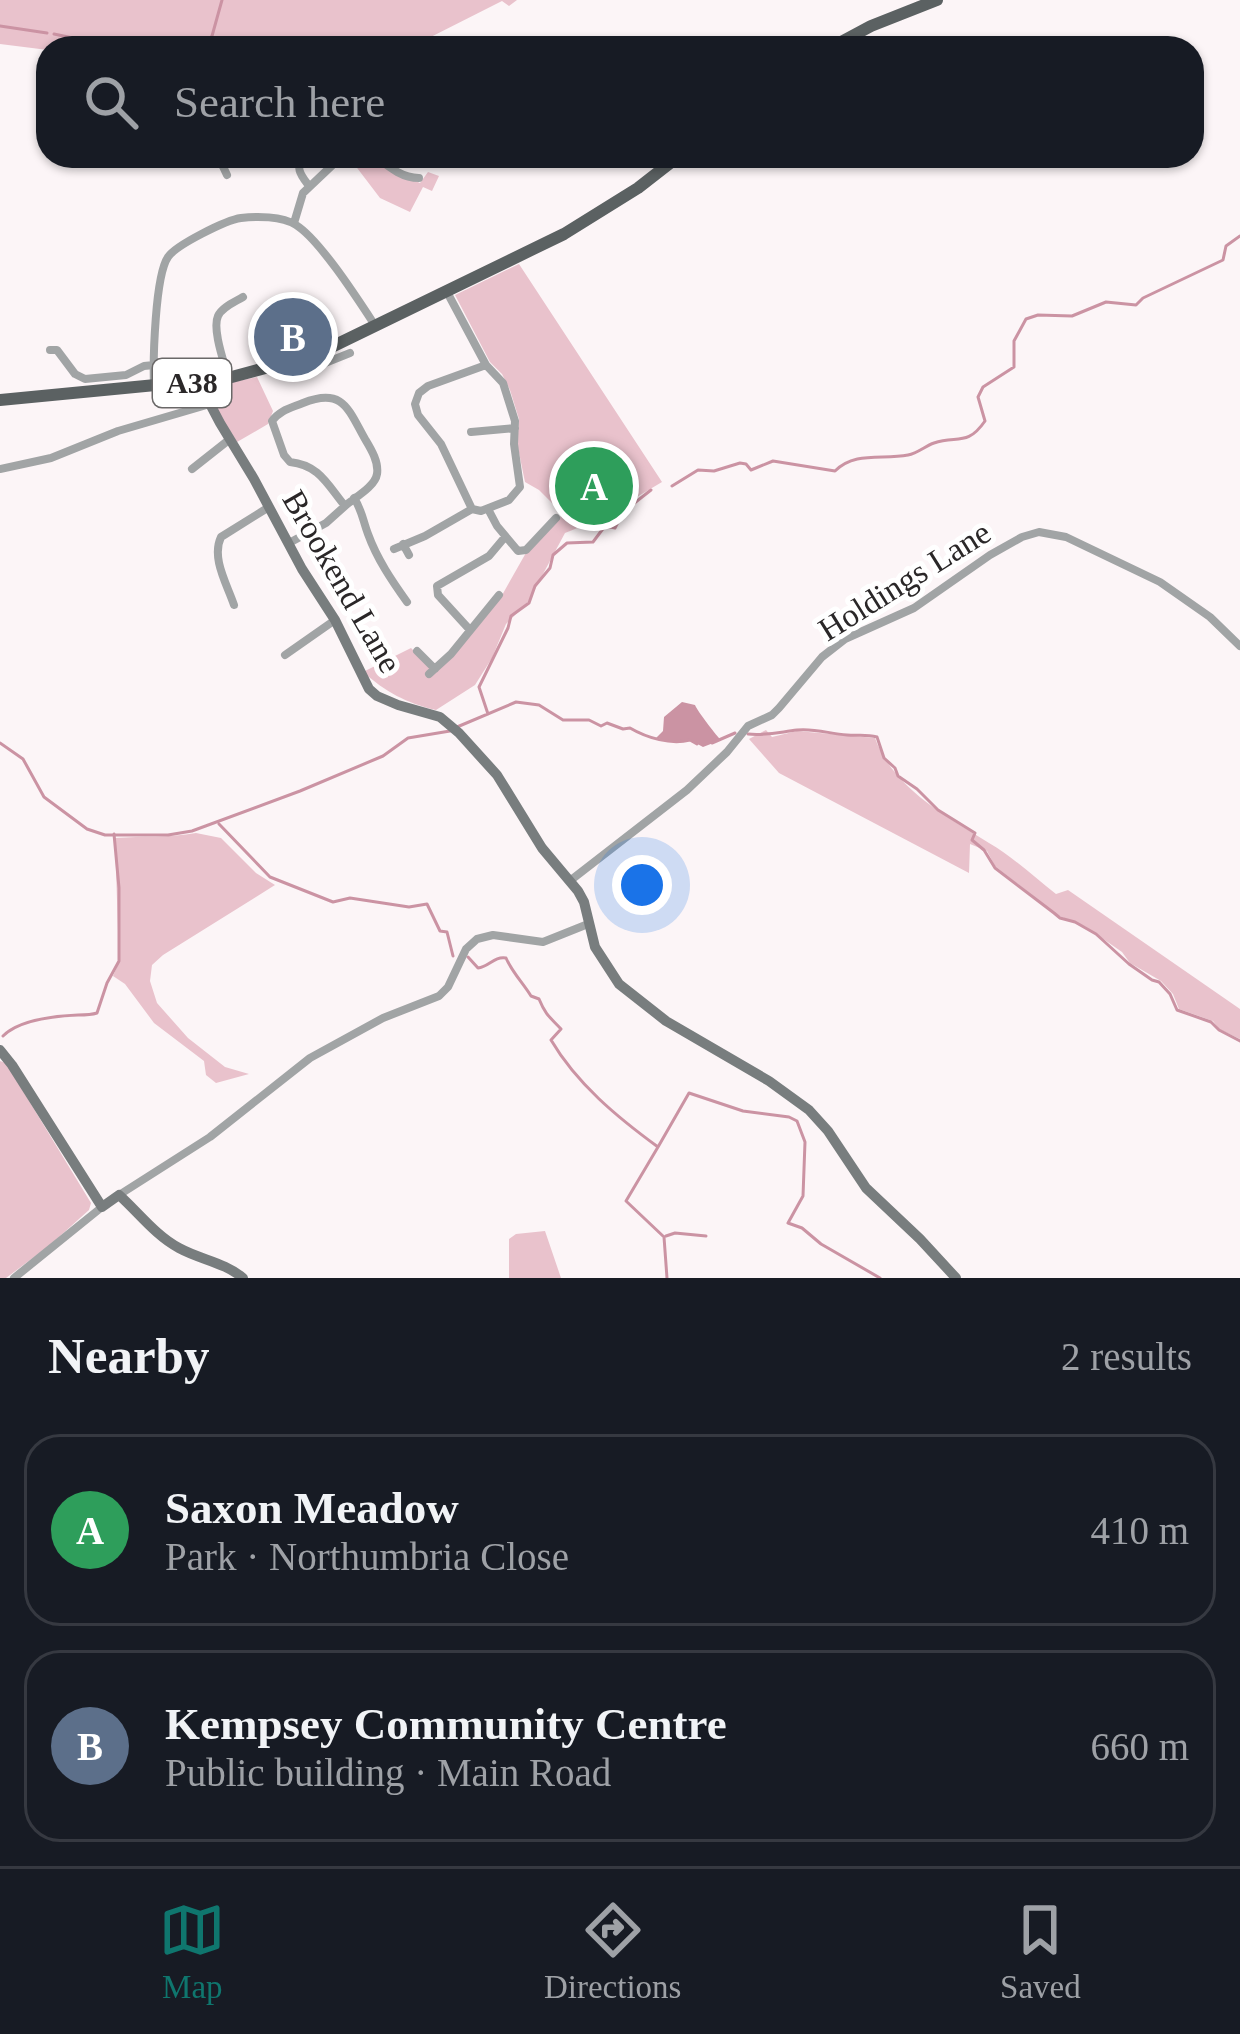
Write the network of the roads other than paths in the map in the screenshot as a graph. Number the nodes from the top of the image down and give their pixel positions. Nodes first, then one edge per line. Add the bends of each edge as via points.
1 (937, 0) edge
2 (853, 36) edge
3 (221, 168) edge
4 (299, 168) edge
5 (329, 168) edge
6 (390, 168) edge
7 (664, 168) edge
8 (226, 175) dead end
9 (418, 178) dead end
10 (309, 186) junction
11 (294, 224) junction
12 (447, 292) junction
13 (239, 313) dead end
14 (376, 327) junction
15 (50, 350) dead end
16 (350, 353) dead end
17 (290, 364) junction
18 (154, 365) junction
19 (486, 365) junction
20 (228, 378) junction
21 (204, 382) junction
22 (154, 386) junction
23 (0, 400) edge
24 (210, 404) junction
25 (514, 428) junction
26 (471, 432) dead end
27 (230, 440) junction
28 (0, 469) edge
29 (192, 469) dead end
30 (353, 498) junction
31 (344, 506) junction
32 (269, 507) junction
33 (488, 508) junction
34 (472, 509) junction
35 (556, 518) dead end
36 (505, 537) junction
37 (287, 544) junction
38 (409, 555) dead end
39 (499, 595) dead end
40 (407, 602) dead end
41 (235, 605) dead end
42 (335, 620) junction
43 (470, 630) junction
44 (1240, 646) edge
45 (416, 651) dead end
46 (285, 656) dead end
47 (571, 880) junction
48 (588, 924) junction
49 (0, 1050) edge
50 (118, 1195) junction
51 (102, 1207) junction
52 (14, 1278) edge
53 (243, 1278) edge
54 (956, 1278) edge

1 - 2 main road
3 - 8 street
4 - 10 street
5 - 10 street
6 - 9 street
7 - 12 main road, A38 via 578,225
10 - 11 street
11 - 14 street
11 - 18 street via 235,219 170,254
12 - 14 main road, A38
12 - 19 street
13 - 20 street via 238,300 216,322
14 - 17 main road, A38
15 - 18 street via 85,379
16 - 17 street via 300,373
17 - 20 main road, A38
18 - 22 street
19 - 25 street via 503,383
19 - 34 street via 428,386 415,404
20 - 21 main road, A38
21 - 22 main road, A38
21 - 24 street, Brookend Lane
22 - 23 main road, A38
24 - 27 street, Brookend Lane
24 - 28 street
25 - 26 street
25 - 33 street via 520,487
27 - 29 street
27 - 32 street, Brookend Lane
30 - 31 street
30 - 31 street via 378,470 350,410 326,396 278,412 272,421 284,455 315,469
30 - 40 street
31 - 37 street
32 - 37 street, Brookend Lane
32 - 41 street via 217,544
33 - 34 street
33 - 36 street
34 - 38 street via 399,547
35 - 36 street via 524,551
36 - 43 street via 489,556 437,586
37 - 42 street, Brookend Lane
39 - 43 street
42 - 46 street
42 - 47 street, Brookend Lane via 369,689 440,717 459,733
43 - 45 street via 432,672
44 - 47 street, Holdings Lane via 1160,582 1066,537 1032,533 914,608 845,638 772,715 748,726 687,790
47 - 48 street, Brookend Lane
48 - 50 street via 543,942 477,940 439,996 310,1058 210,1137
48 - 54 street, Brookend Lane via 619,984 809,1110 866,1188
49 - 51 street
50 - 51 street
50 - 53 street via 181,1249
51 - 52 street

